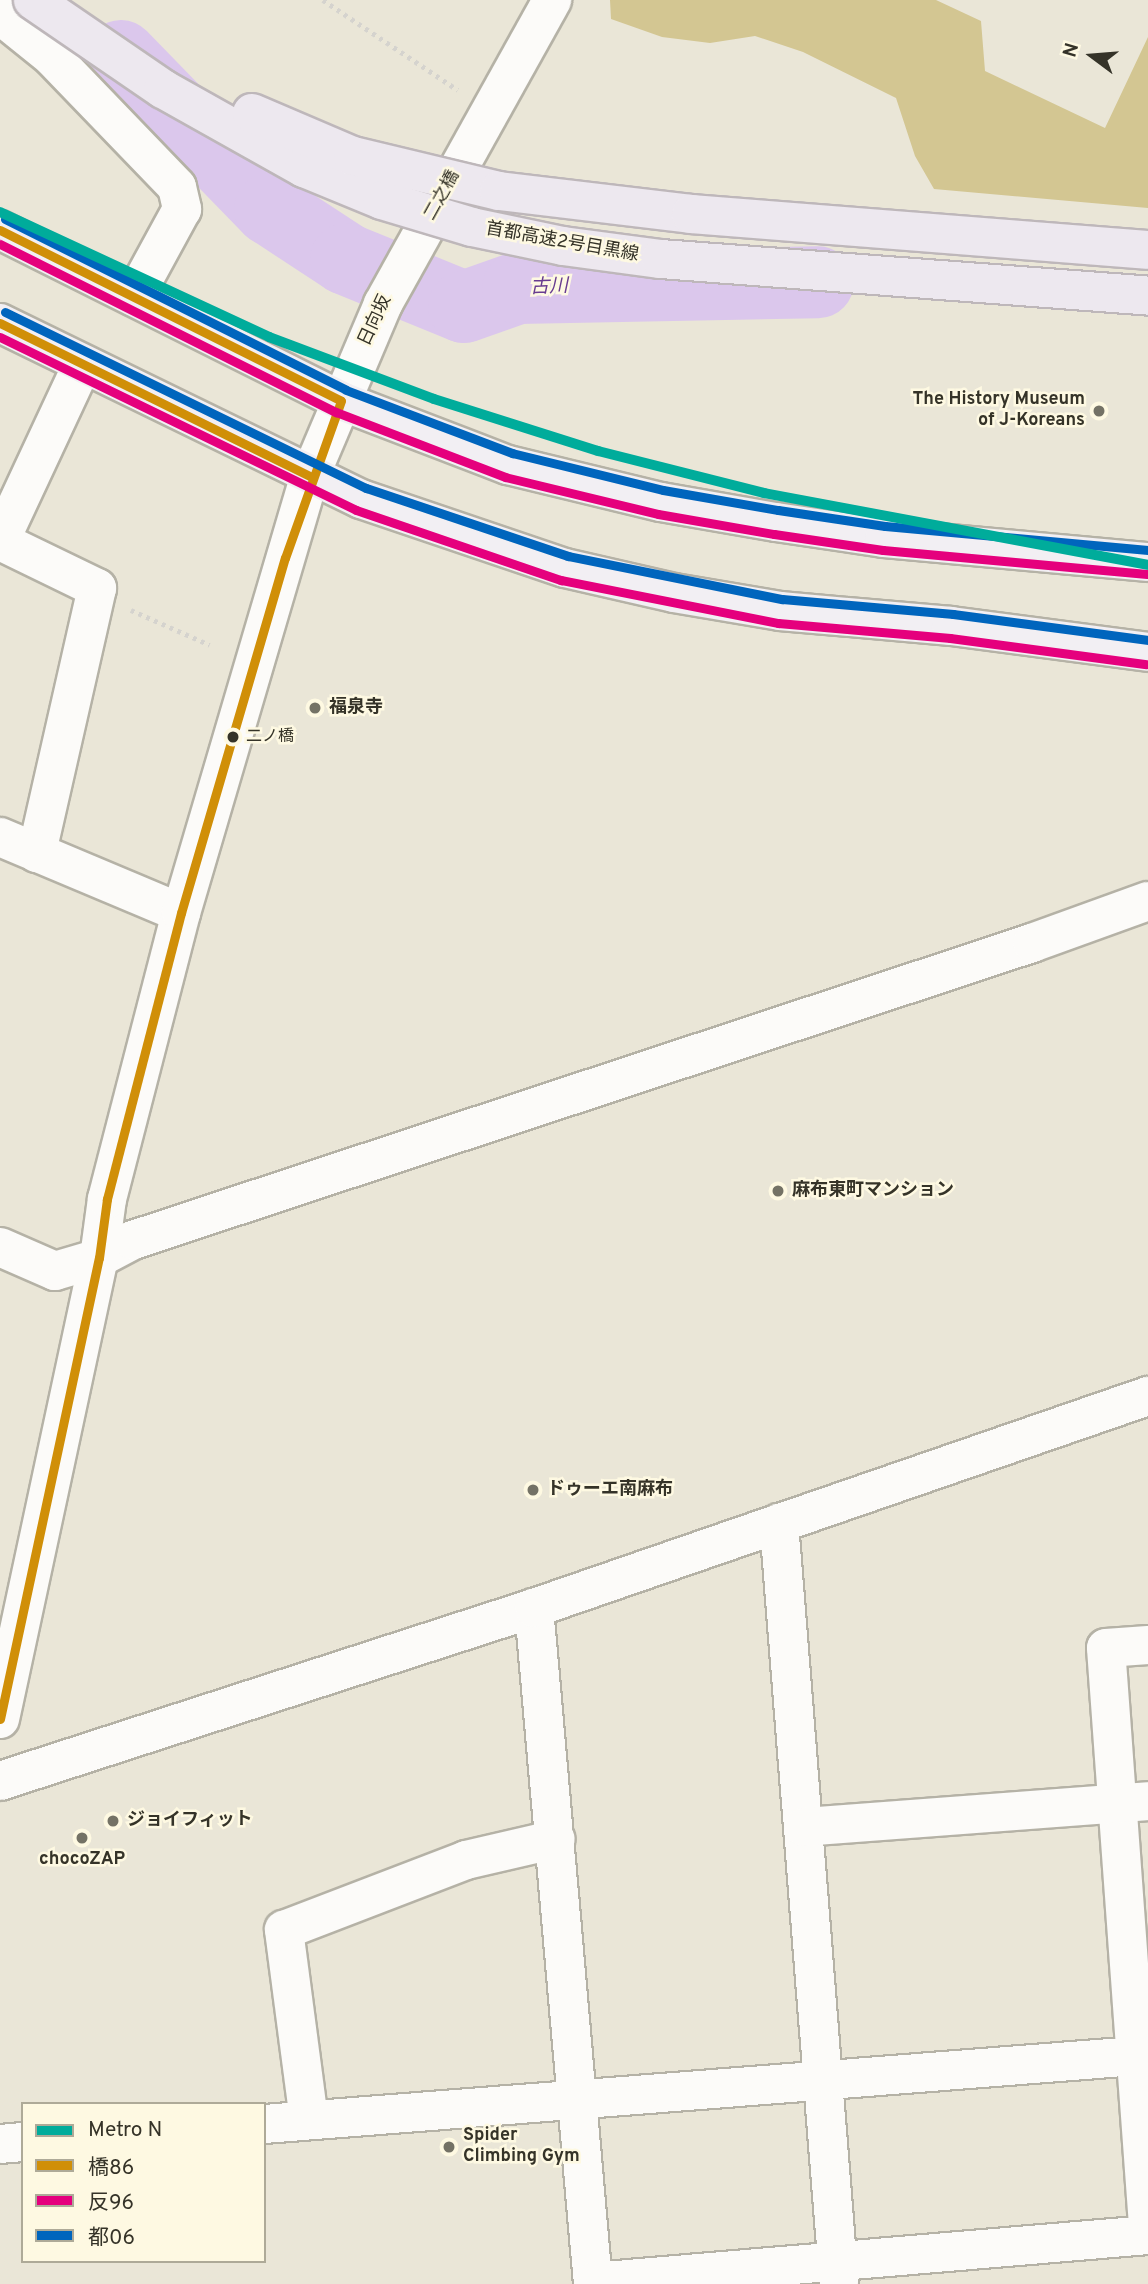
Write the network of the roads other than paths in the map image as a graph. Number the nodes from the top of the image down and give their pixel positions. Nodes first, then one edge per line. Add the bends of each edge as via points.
1 (33, 0) edge
2 (73, 0) edge
3 (552, 0) edge
4 (0, 15) edge
5 (0, 230) edge
6 (1148, 250) edge
7 (397, 279) joint
8 (1148, 296) edge
9 (134, 297) junction
10 (0, 323) edge
11 (82, 365) junction
12 (341, 401) junction
13 (310, 476) junction
14 (0, 541) edge
15 (1148, 548) edge
16 (1074, 552) junction
17 (1148, 562) edge
18 (1148, 652) edge
19 (0, 837) edge
20 (37, 853) junction
21 (1147, 906) edge
22 (181, 913) junction
23 (0, 1247) edge
24 (99, 1258) junction
25 (1148, 1396) edge
26 (779, 1522) junction
27 (534, 1608) junction
28 (1148, 1645) edge
29 (6, 1654) edge
30 (0, 1719) edge
31 (0, 1781) edge
32 (1133, 1802) edge
33 (804, 1827) junction
34 (556, 1839) junction
35 (1142, 2055) edge
36 (822, 2082) junction
37 (577, 2100) junction
38 (309, 2120) junction
39 (266, 2124) edge
40 (21, 2142) edge
41 (0, 2144) edge
42 (1148, 2226) edge
43 (1148, 2235) edge
44 (838, 2272) edge
45 (593, 2283) edge

1 - 8 highway, 首都高速2号目黒線, bridge via 163,89 304,168 382,200 472,227 563,246 661,259
2 - 6 highway, bridge via 227,101 353,156 419,174 579,203
3 - 7 street, 二之橋, bridge via 476,102
4 - 9 street via 52,57 177,187 181,209
5 - 9 main road
7 - 12 street, 日向坂
9 - 12 main road
10 - 11 main road
11 - 13 main road
11 - 14 street
12 - 13 street, 日向坂
12 - 16 main road via 508,465 661,502 884,538
13 - 18 main road via 481,543 674,593 780,611 951,626
13 - 22 street, 日向坂
14 - 20 street via 97,588
15 - 16 street
16 - 17 main road
19 - 20 street
20 - 22 street
21 - 24 street via 133,1240
22 - 24 street, 日向坂 via 107,1199
23 - 24 street via 55,1271
24 - 29 street, 日向坂
25 - 26 street
26 - 27 street
26 - 33 street
27 - 31 street
27 - 34 street
28 - 32 street via 1106,1648
29 - 30 street, 日向坂
32 - 33 street
32 - 35 street
33 - 36 street
34 - 37 street
34 - 38 street via 466,1860 284,1930
35 - 36 street
35 - 42 street
36 - 37 street
36 - 44 street
37 - 38 street
37 - 45 street
38 - 39 street
40 - 41 street
43 - 44 street
44 - 45 street

